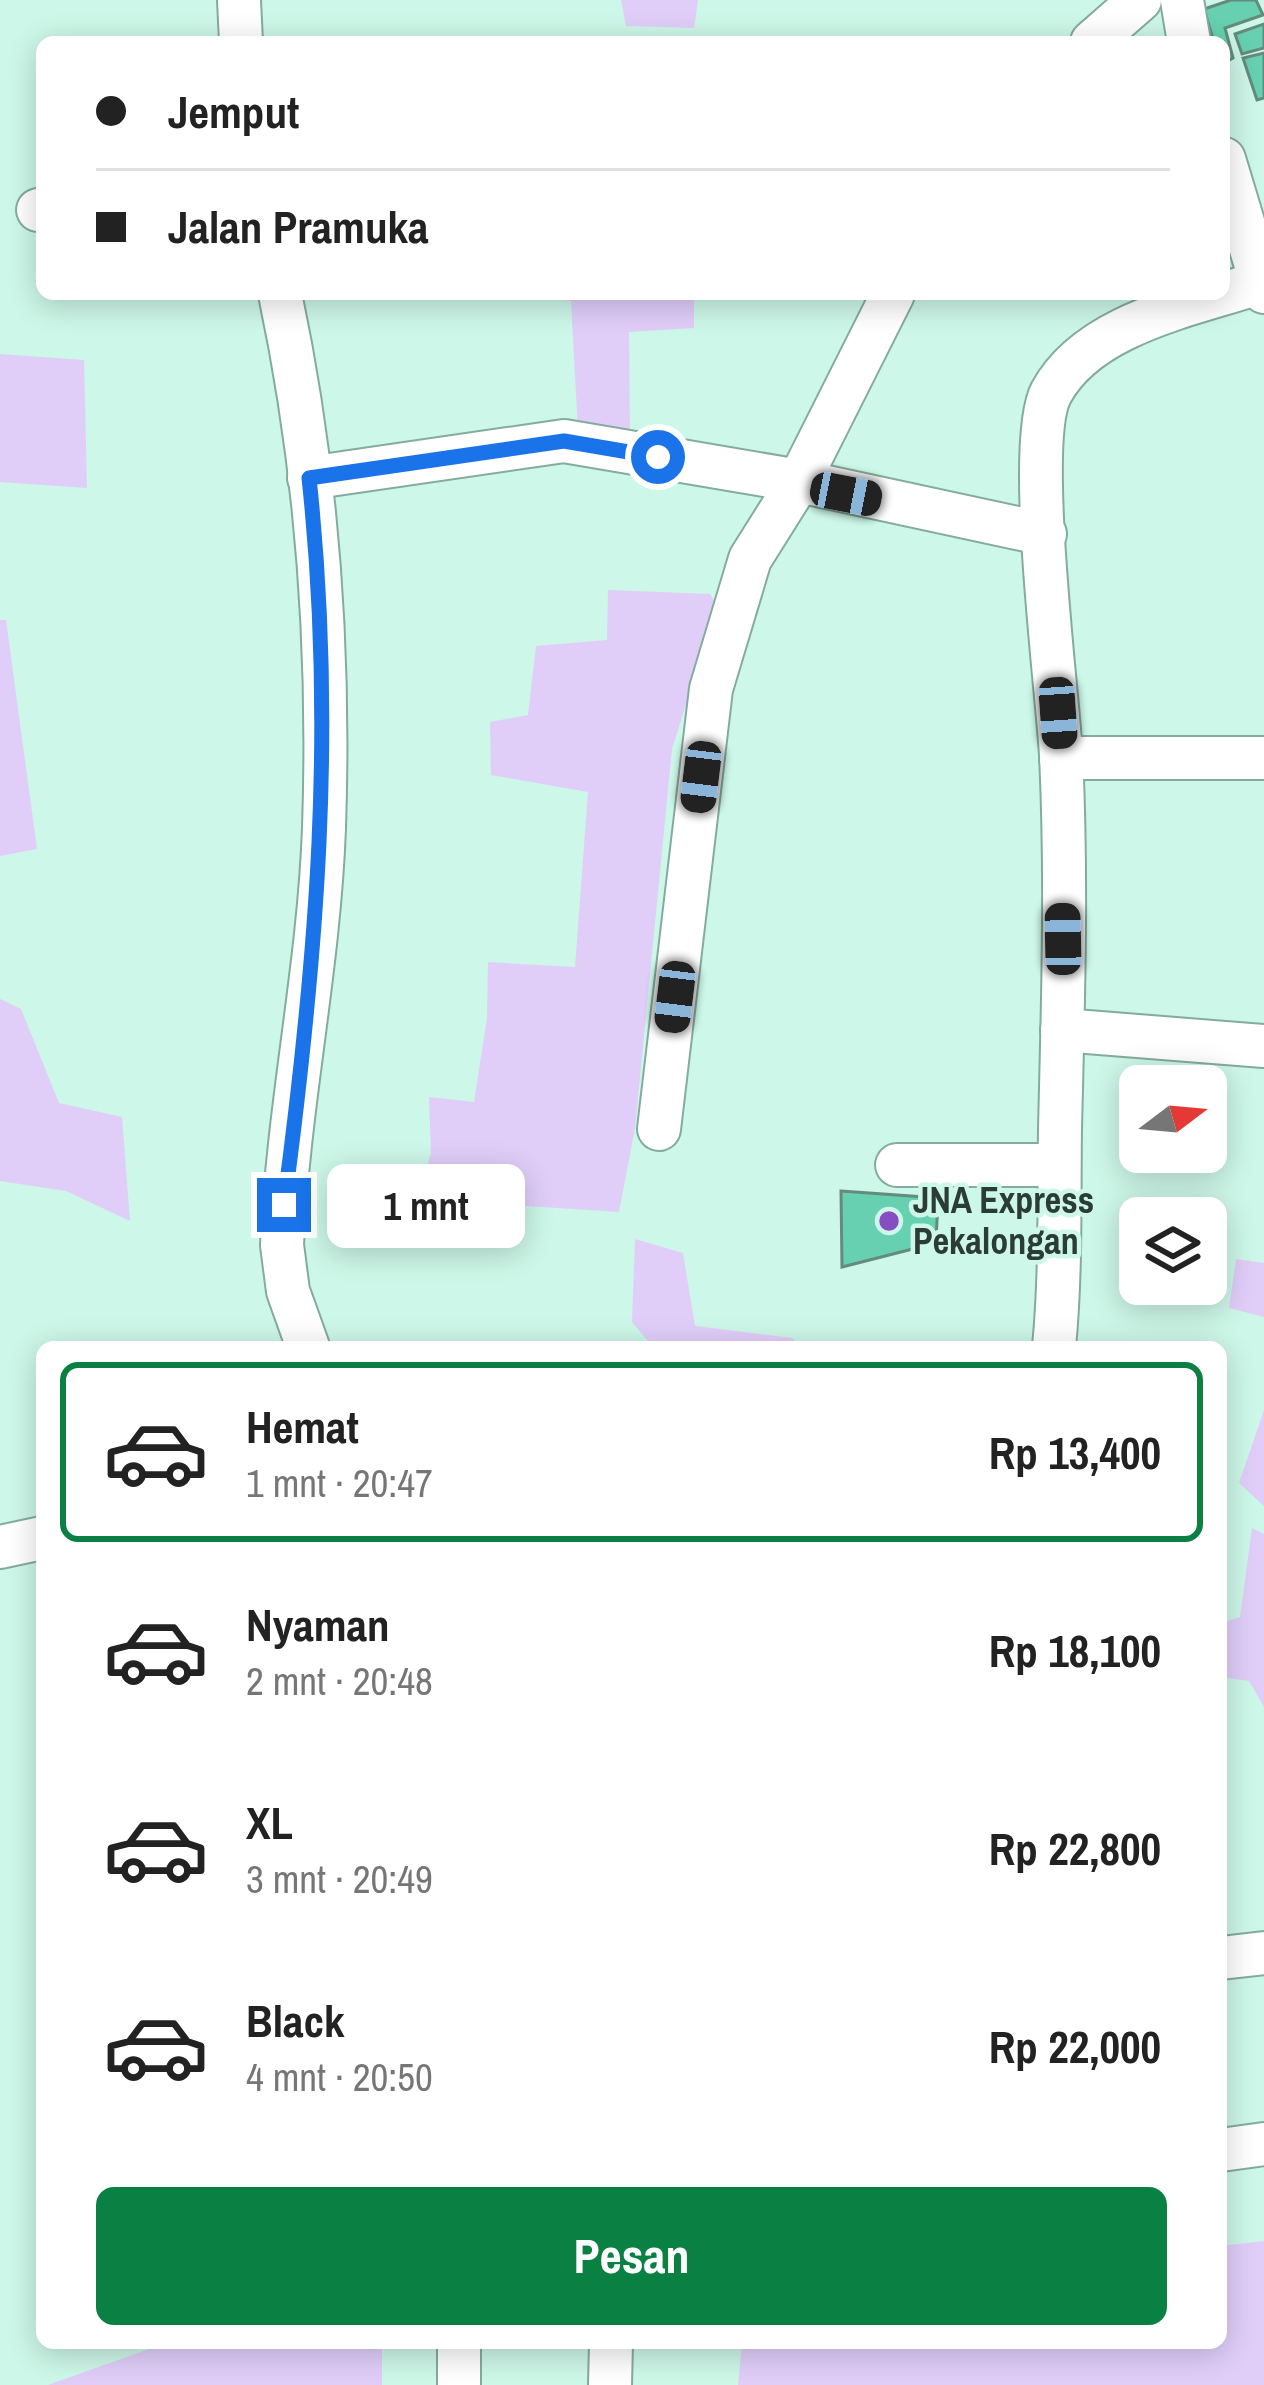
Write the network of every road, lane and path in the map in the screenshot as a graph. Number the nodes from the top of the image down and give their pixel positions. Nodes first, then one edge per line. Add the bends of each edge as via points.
1 (238, 0) edge
2 (1141, 0) edge
3 (241, 36) edge
4 (1099, 36) edge
5 (1230, 178) edge
6 (1263, 285) edge
7 (1230, 295) edge
8 (281, 300) edge
9 (891, 300) edge
10 (1215, 300) edge
11 (309, 478) junction
12 (817, 486) junction
13 (1045, 534) junction
14 (1061, 758) junction
15 (1264, 758) edge
16 (1062, 1030) junction
17 (1264, 1046) edge
18 (659, 1129) dead end
19 (897, 1165) dead end
20 (1059, 1165) junction
21 (306, 1341) edge
22 (1054, 1341) edge
23 (36, 1539) edge
24 (0, 1547) edge
25 (1264, 1953) edge
26 (1227, 1957) edge
27 (1264, 2144) edge
28 (1227, 2149) edge
29 (459, 2349) edge
30 (611, 2349) edge
31 (459, 2385) edge
32 (610, 2385) edge

1 - 3 street
2 - 4 street
5 - 6 street
6 - 7 street
8 - 11 street
9 - 12 street
10 - 13 street via 1132,326 1052,391 1042,423
11 - 12 street via 564,441
11 - 21 street via 324,679 324,830 282,1245
12 - 13 street
12 - 18 street via 750,560 712,689
13 - 14 street
14 - 15 street
14 - 16 street
16 - 17 street
16 - 20 street
19 - 20 street
20 - 22 street
23 - 24 street
25 - 26 street
27 - 28 street
29 - 31 street
30 - 32 street

